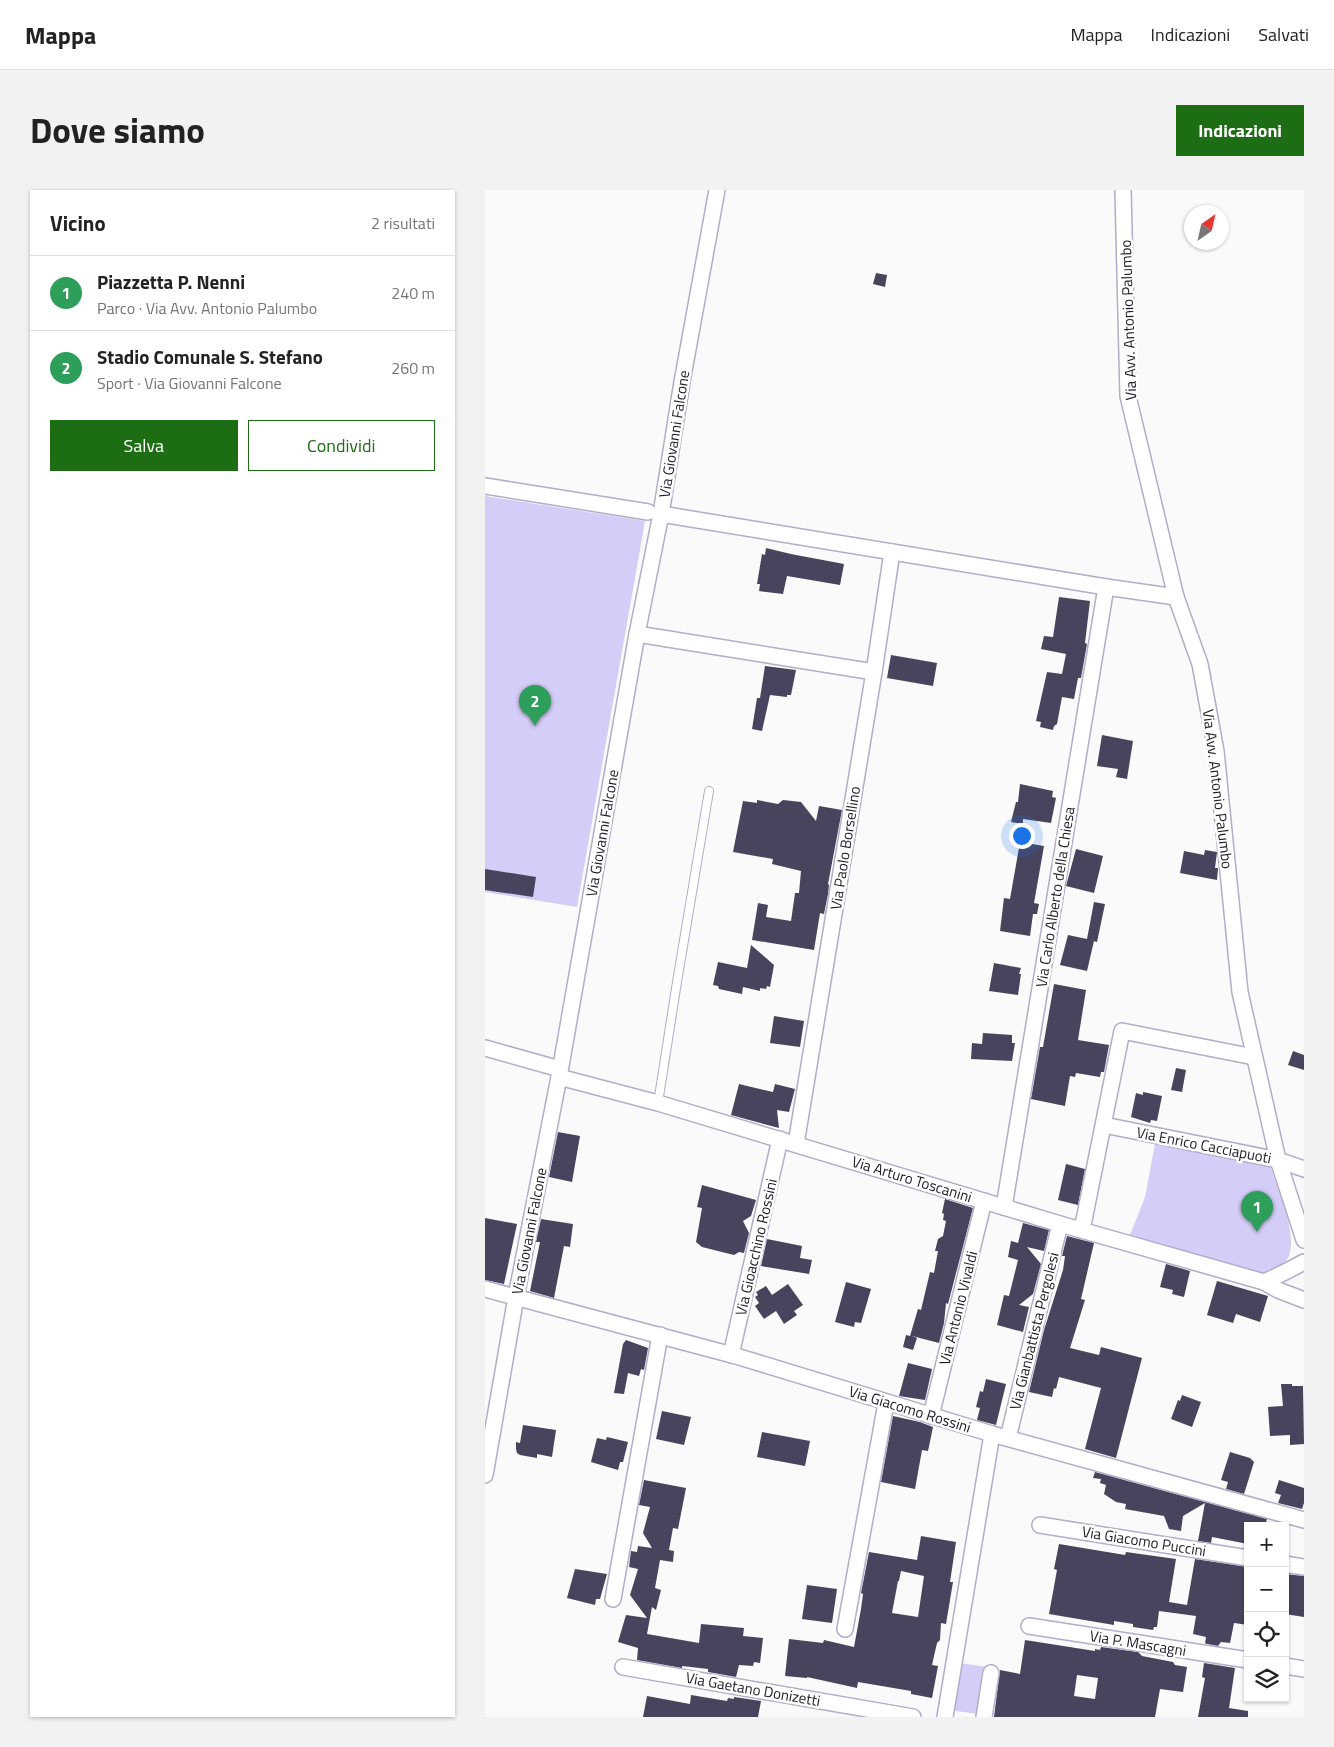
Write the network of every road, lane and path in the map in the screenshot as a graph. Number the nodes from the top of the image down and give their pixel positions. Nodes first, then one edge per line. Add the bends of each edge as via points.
1 (717, 190) edge
2 (1123, 190) edge
3 (485, 486) edge
4 (655, 513) junction
5 (892, 552) junction
6 (1105, 587) junction
7 (1176, 597) junction
8 (637, 634) junction
9 (874, 672) junction
10 (709, 791) dead end
11 (485, 1048) edge
12 (1254, 1057) junction
13 (559, 1073) junction
14 (658, 1103) junction
15 (1103, 1125) junction
16 (780, 1139) junction
17 (796, 1144) junction
18 (1278, 1160) junction
19 (1304, 1169) edge
20 (984, 1201) junction
21 (1004, 1207) junction
22 (1060, 1224) junction
23 (1082, 1230) junction
24 (1304, 1240) edge
25 (1304, 1262) edge
26 (1264, 1282) junction
27 (485, 1289) edge
28 (516, 1297) junction
29 (1304, 1300) edge
30 (660, 1335) junction
31 (731, 1355) junction
32 (886, 1403) junction
33 (931, 1416) junction
34 (992, 1434) junction
35 (1008, 1438) junction
36 (485, 1475) edge
37 (1304, 1520) edge
38 (1040, 1525) dead end
39 (1244, 1557) edge
40 (1289, 1565) edge
41 (1304, 1567) edge
42 (613, 1599) dead end
43 (1029, 1626) dead end
44 (845, 1629) dead end
45 (1244, 1659) edge
46 (623, 1667) dead end
47 (1289, 1667) edge
48 (1304, 1669) edge
49 (991, 1673) dead end
50 (913, 1717) edge
51 (945, 1717) edge
52 (984, 1717) edge

1 - 4 street, Via Giovanni Falcone via 683,382
2 - 7 street, Via Avv. Antonio Palumbo via 1128,396
3 - 4 street
4 - 5 street
4 - 8 street, Via Giovanni Falcone
5 - 6 street
5 - 9 street, Via Paolo Borsellino
6 - 7 street
6 - 21 street, Via Carlo Alberto della Chiesa
7 - 12 street, Via Avv. Antonio Palumbo via 1200,664 1216,751 1240,992
8 - 9 street
8 - 13 street, Via Giovanni Falcone
9 - 17 street, Via Paolo Borsellino
10 - 14 lane
11 - 13 street, Via Arturo Toscanini
12 - 15 street via 1122,1031
12 - 18 street, Via Avv. Antonio Palumbo
13 - 14 street, Via Arturo Toscanini
13 - 28 street, Via Giovanni Falcone
14 - 16 street, Via Arturo Toscanini
15 - 18 street, Via Enrico Cacciapuoti
15 - 23 street
16 - 17 street, Via Arturo Toscanini
16 - 31 street, Via Gioacchino Rossini
17 - 20 street, Via Arturo Toscanini
18 - 19 street, Via Enrico Cacciapuoti
18 - 24 street, Via Avv. Antonio Palumbo
20 - 21 street, Via Arturo Toscanini
20 - 33 street, Via Antonio Vivaldi
21 - 22 street, Via Arturo Toscanini
22 - 23 street, Via Arturo Toscanini
22 - 35 street, Via Gianbattista Pergolesi
23 - 26 street, Via Arturo Toscanini
25 - 26 street
26 - 29 street, Via Arturo Toscanini
27 - 28 street, Via Giacomo Rossini
28 - 30 street, Via Giacomo Rossini
28 - 36 street, Via Giovanni Falcone
30 - 31 street, Via Giacomo Rossini
30 - 42 street
31 - 32 street, Via Giacomo Rossini
32 - 33 street, Via Giacomo Rossini
32 - 44 street
33 - 34 street, Via Giacomo Rossini
34 - 35 street, Via Giacomo Rossini
34 - 51 street
35 - 37 street, Via Giacomo Rossini
38 - 39 street, Via Giacomo Puccini
40 - 41 street
43 - 45 street, Via P. Mascagni
46 - 50 street, Via Gaetano Donizetti
47 - 48 street
49 - 52 street

